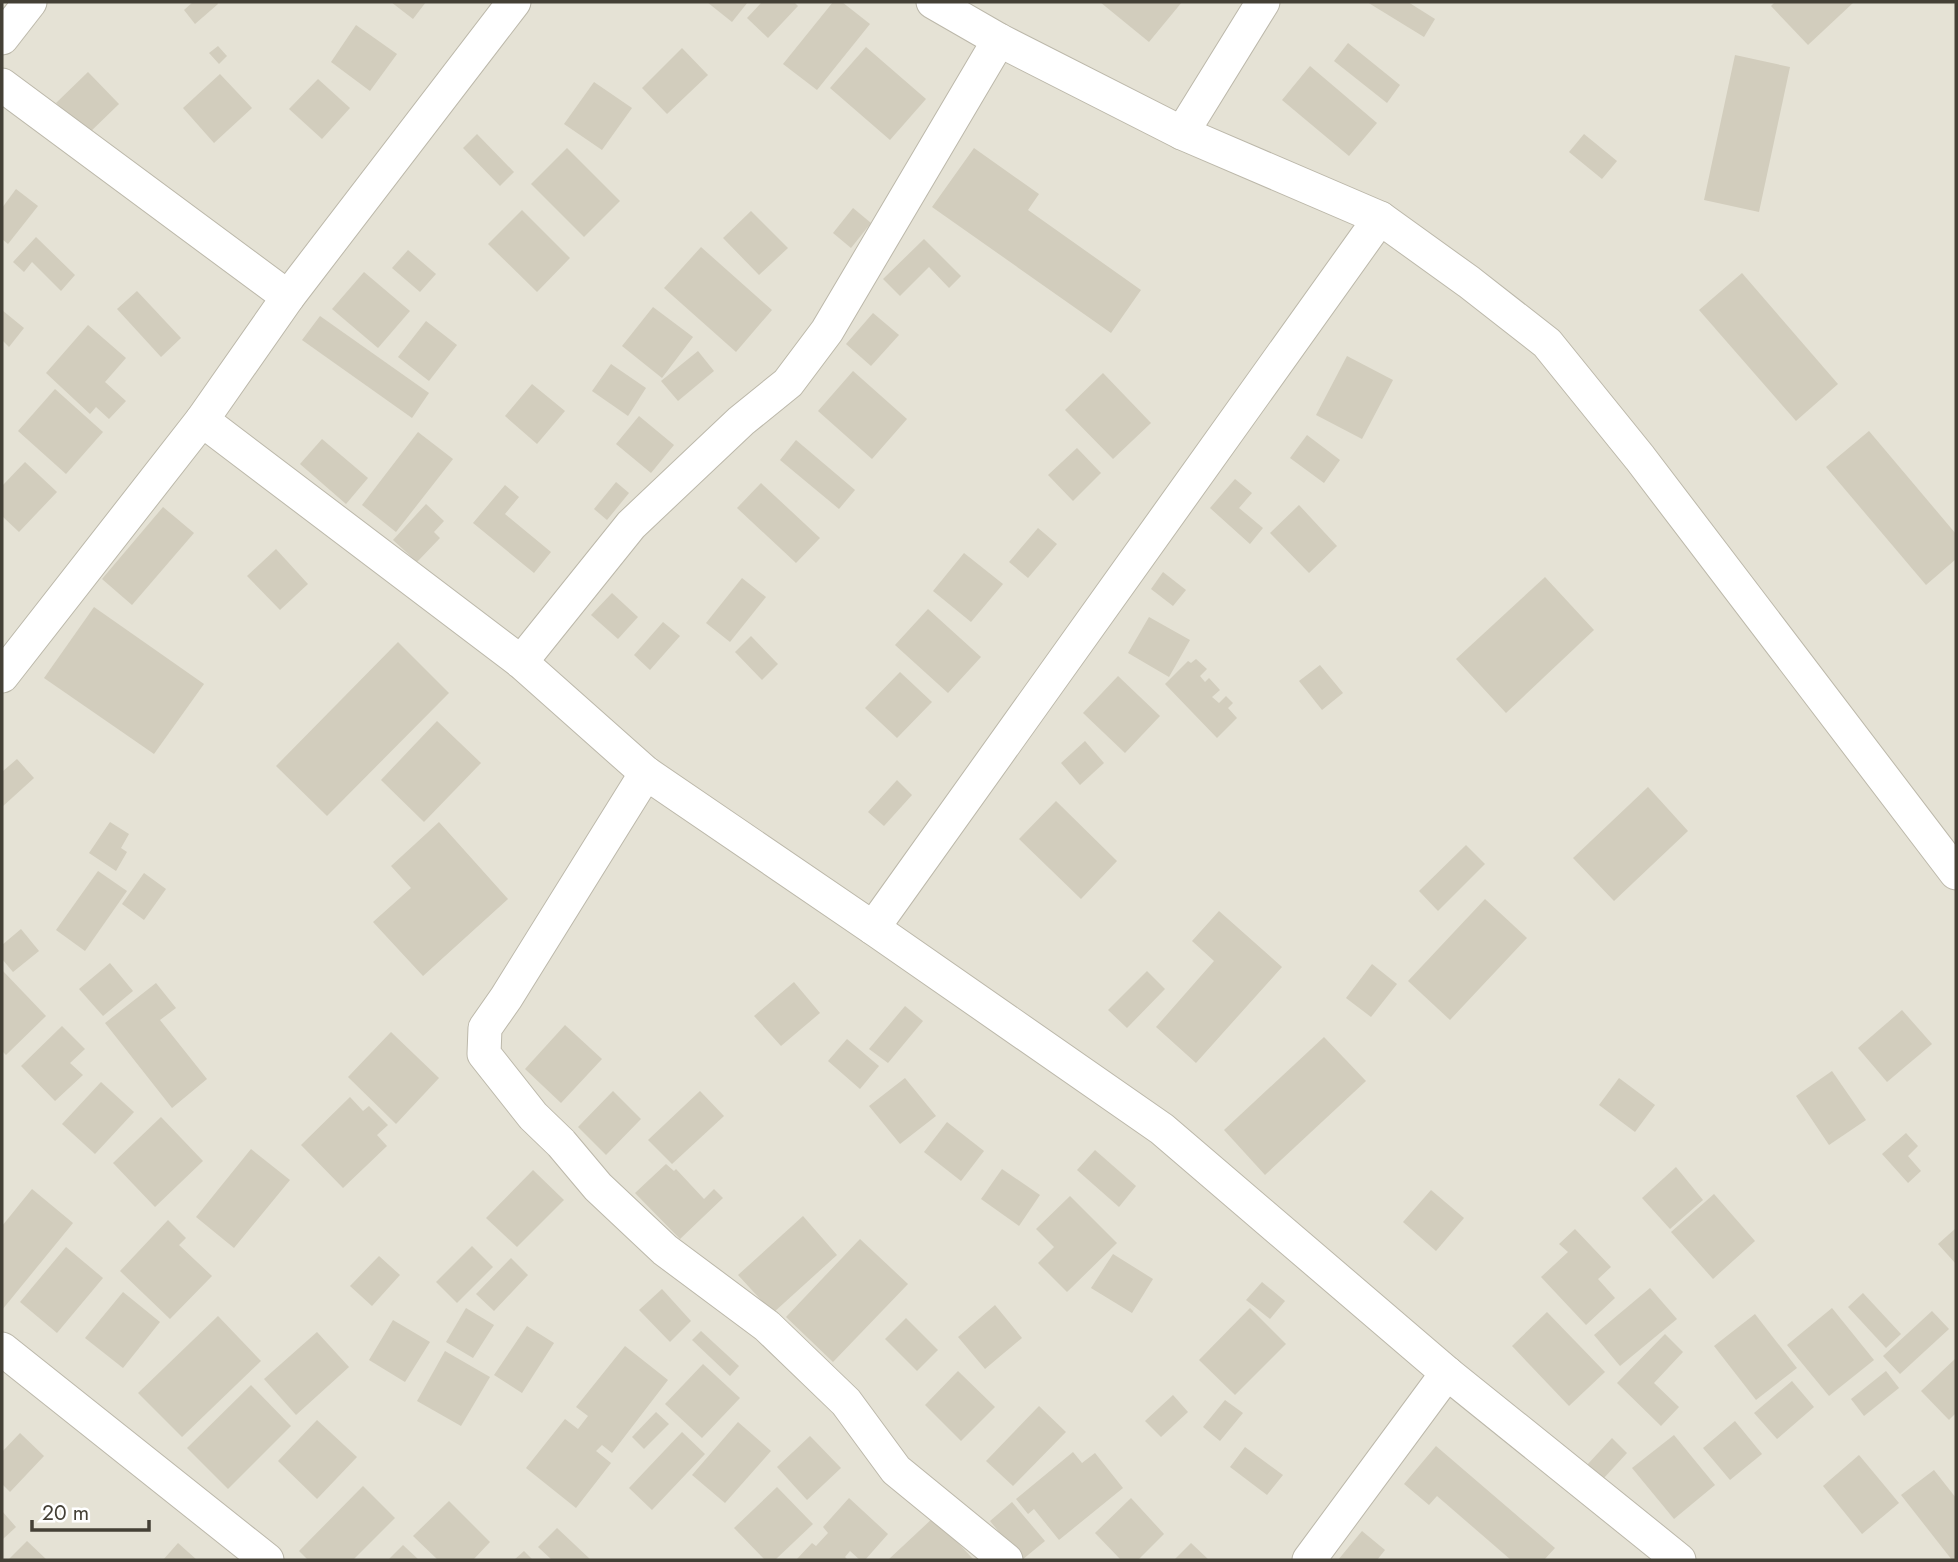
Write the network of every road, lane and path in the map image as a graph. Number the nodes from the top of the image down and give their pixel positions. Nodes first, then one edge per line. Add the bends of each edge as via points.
1 (30, 2) edge
2 (514, 2) edge
3 (933, 2) edge
4 (1263, 2) edge
5 (2, 38) edge
6 (999, 40) junction
7 (2, 85) edge
8 (1182, 133) junction
9 (1380, 218) junction
10 (288, 297) junction
11 (202, 421) junction
12 (521, 662) junction
13 (2, 676) edge
14 (646, 773) junction
15 (1956, 873) edge
16 (873, 928) junction
17 (2, 1349) edge
18 (1447, 1373) junction
19 (267, 1560) edge
20 (1006, 1560) edge
21 (1309, 1560) edge
22 (1679, 1560) edge

1 - 5 street
2 - 10 street
3 - 6 street
4 - 8 street
6 - 8 street
6 - 12 street via 827,331 788,383 631,525
7 - 10 street
8 - 9 street
9 - 15 street via 1547,343
9 - 16 street
10 - 11 street
11 - 12 street
11 - 13 street
12 - 14 street
14 - 16 street
14 - 20 street via 485,1028 484,1054 598,1187 665,1250 767,1326 846,1402 896,1470
16 - 18 street via 1162,1129
17 - 19 street
18 - 21 street
18 - 22 street

